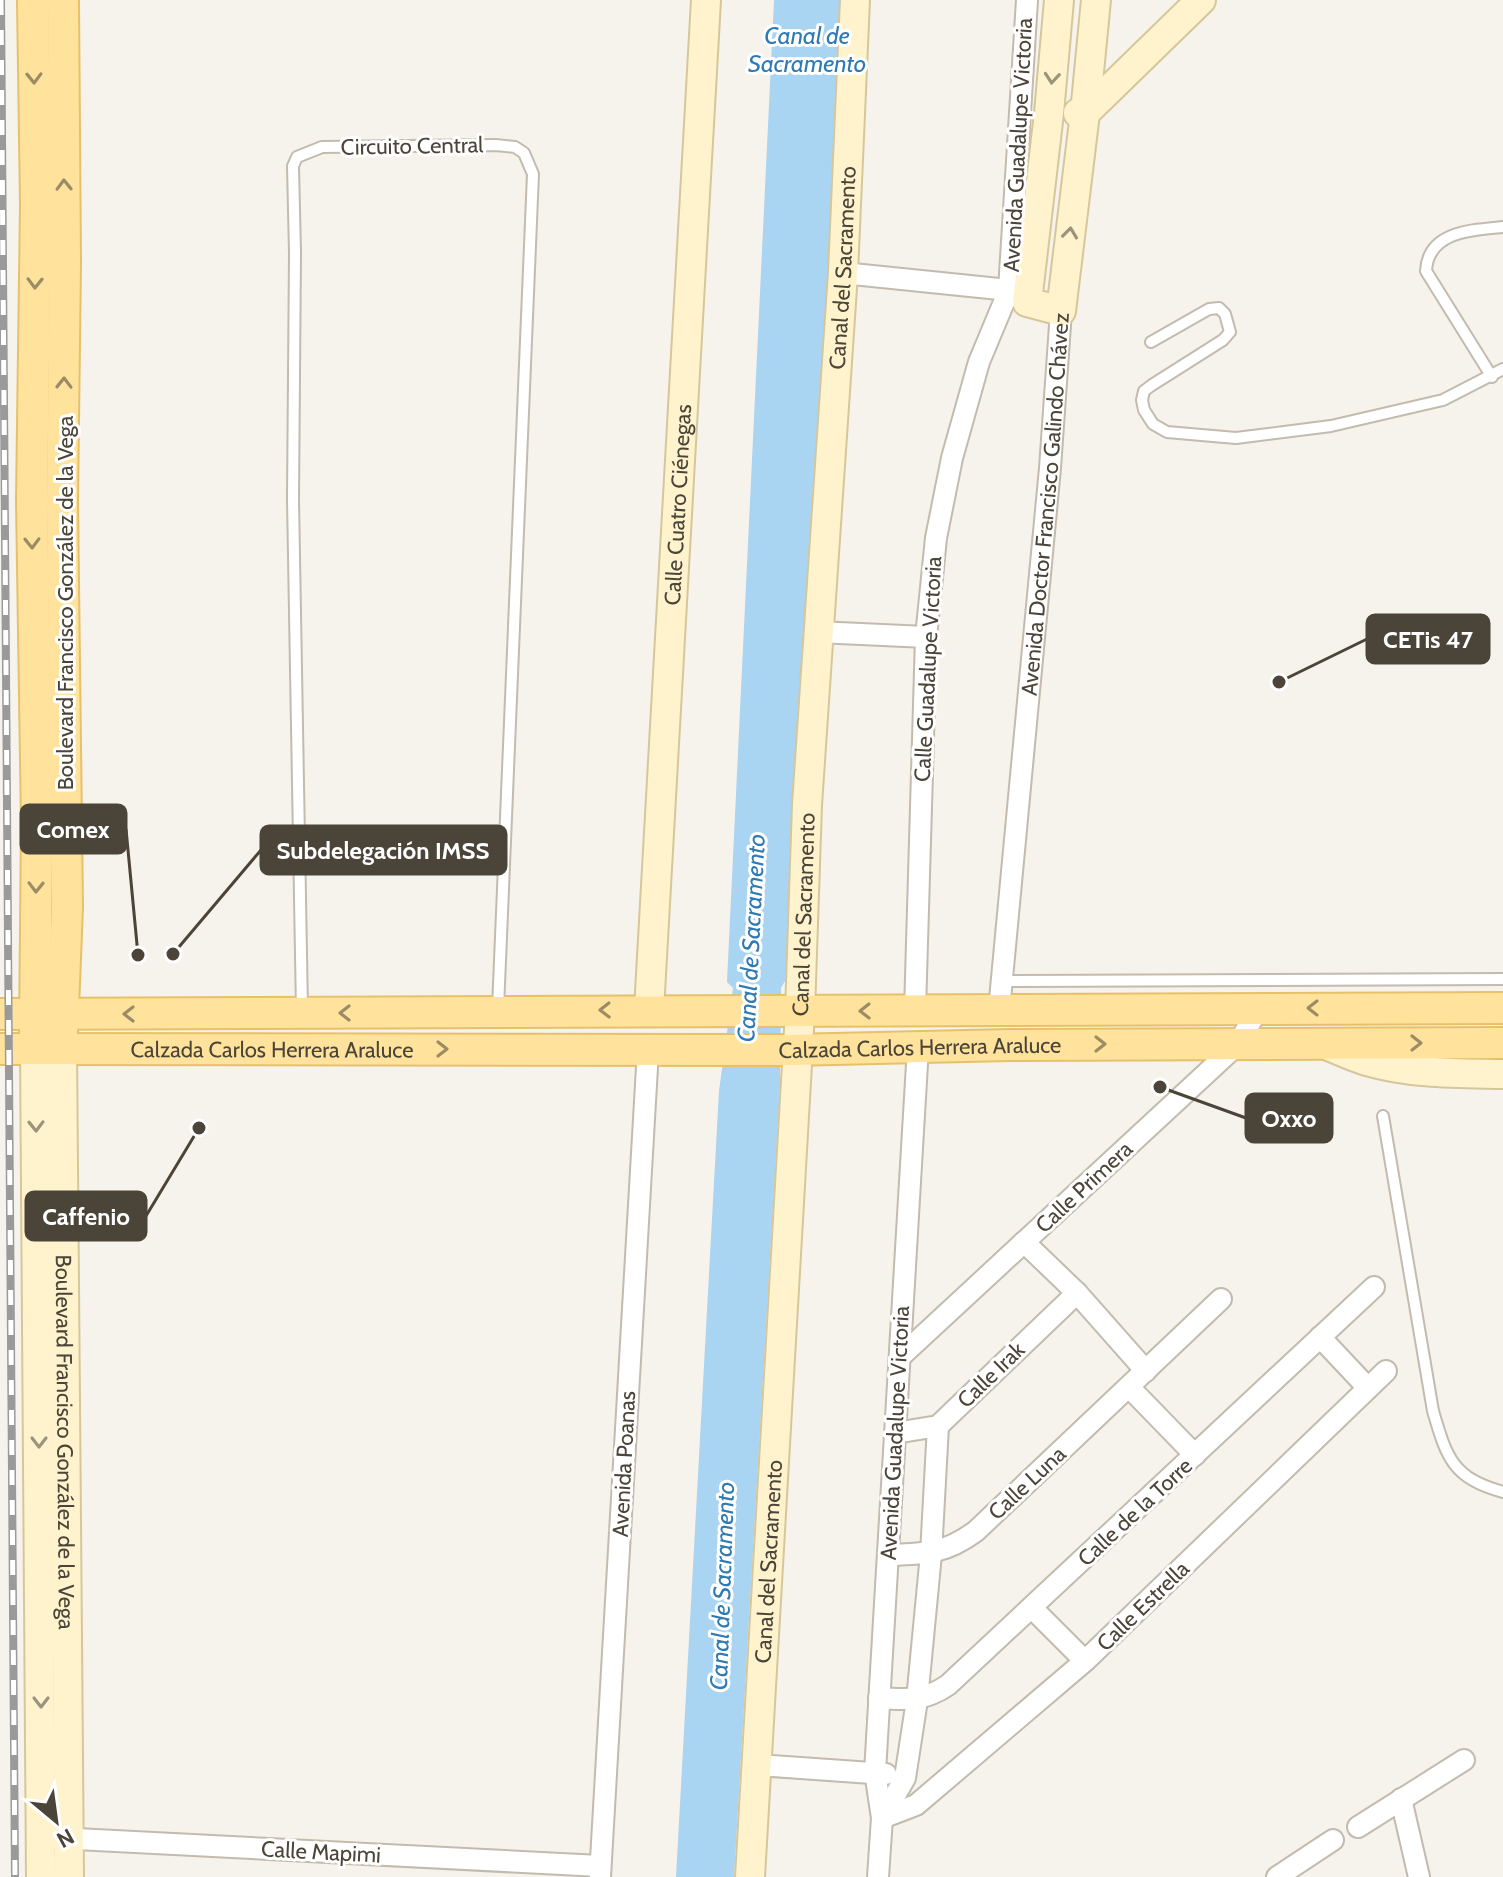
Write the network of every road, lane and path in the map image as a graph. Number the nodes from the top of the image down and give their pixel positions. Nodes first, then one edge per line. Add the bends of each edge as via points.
1 (33, 0) edge
2 (63, 0) edge
3 (706, 0) edge
4 (855, 0) edge
5 (1027, 0) edge
6 (1059, 0) edge
7 (1096, 0) edge
8 (1201, 0) edge
9 (1049, 113) junction
10 (1085, 113) junction
11 (1503, 227) edge
12 (843, 273) junction
13 (1018, 296) junction
14 (1061, 311) junction
15 (1151, 342) dead end
16 (1503, 369) edge
17 (1492, 377) junction
18 (32, 500) junction
19 (62, 501) junction
20 (817, 632) junction
21 (926, 637) junction
22 (50, 708) junction
23 (1503, 979) edge
24 (1260, 994) junction
25 (1000, 996) junction
26 (1503, 1008) edge
27 (649, 1010) junction
28 (498, 1011) junction
29 (556, 1011) junction
30 (915, 1011) junction
31 (796, 1012) junction
32 (302, 1013) junction
33 (0, 1014) edge
34 (48, 1014) junction
35 (1321, 1043) junction
36 (1503, 1043) edge
37 (1238, 1044) junction
38 (918, 1047) junction
39 (49, 1048) junction
40 (0, 1049) edge
41 (557, 1050) junction
42 (648, 1050) junction
43 (794, 1050) junction
44 (1503, 1074) edge
45 (1383, 1116) dead end
46 (1024, 1242) junction
47 (1374, 1287) dead end
48 (1077, 1293) junction
49 (1221, 1299) dead end
50 (1320, 1337) junction
51 (900, 1357) junction
52 (1146, 1371) junction
53 (1386, 1371) dead end
54 (1129, 1387) junction
55 (1368, 1388) junction
56 (938, 1426) junction
57 (895, 1433) junction
58 (1195, 1455) junction
59 (1503, 1492) edge
60 (931, 1554) junction
61 (888, 1555) junction
62 (1032, 1608) junction
63 (1085, 1661) junction
64 (879, 1698) junction
65 (917, 1700) junction
66 (1464, 1760) dead end
67 (757, 1765) junction
68 (875, 1772) junction
69 (905, 1778) junction
70 (1401, 1799) junction
71 (882, 1818) junction
72 (1358, 1827) dead end
73 (55, 1838) junction
74 (1333, 1840) dead end
75 (1313, 1855) junction
76 (600, 1872) edge
77 (41, 1877) edge
78 (69, 1877) edge
79 (750, 1877) edge
80 (878, 1877) edge
81 (1277, 1877) edge
82 (1318, 1877) edge
83 (1419, 1877) edge

1 -> 18 main road, Boulevard Francisco González de la Vega
19 -> 2 main road, Boulevard Francisco González de la Vega
3 - 27 street, Calle Cuatro Ciénegas
4 - 12 street, Canal del Sacramento
5 - 13 street, Avenida Guadalupe Victoria
6 -> 9 street, Avenida Doctor Francisco Galindo Chávez
7 - 10 street, Avenida Doctor Francisco Galindo Chávez
8 - 10 street
9 - 10 street
9 - 13 street, Avenida Doctor Francisco Galindo Chávez
14 -> 10 street, Avenida Doctor Francisco Galindo Chávez
11 - 17 lane via 1451,236 1427,257 1426,271
12 - 13 street
12 - 20 street, Canal del Sacramento
13 - 14 street
13 - 21 street, Calle Guadalupe Victoria via 979,362 952,458 936,538
14 - 25 street, Avenida Doctor Francisco Galindo Chávez
15 - 17 lane via 1209,309 1225,314 1230,332 1223,340 1152,385 1142,400 1153,424 1167,432 1210,437 1246,438 1331,426 1443,400
16 - 17 lane
18 - 19 main road
18 -> 22 main road, Boulevard Francisco González de la Vega
19 - 22 main road, Boulevard Francisco González de la Vega
20 - 21 street
20 - 31 street, Canal del Sacramento
21 - 30 street, Calle Guadalupe Victoria
22 - 34 main road, Boulevard Francisco González de la Vega
23 - 24 lane
24 - 25 main road, Calzada Carlos Herrera Araluce
26 -> 24 main road, Calzada Carlos Herrera Araluce
24 - 37 street, Calle Primera
25 - 30 main road, Calzada Carlos Herrera Araluce
27 -> 29 main road, Calzada Carlos Herrera Araluce
27 - 31 main road, Calzada Carlos Herrera Araluce
28 - 29 main road, Calzada Carlos Herrera Araluce
28 -> 32 main road, Calzada Carlos Herrera Araluce
28 - 32 lane, Circuito Central via 533,174 524,153 515,147 421,145 322,147 297,157 293,166
29 - 41 main road
30 -> 31 main road, Calzada Carlos Herrera Araluce
31 - 43 street, Canal del Sacramento
32 -> 34 main road, Calzada Carlos Herrera Araluce
33 - 34 main road, Calzada Carlos Herrera Araluce
34 - 39 main road, Boulevard Francisco González de la Vega
35 -> 36 main road, Calzada Carlos Herrera Araluce
35 - 37 main road, Calzada Carlos Herrera Araluce
35 - 44 street via 1394,1067
38 -> 37 main road, Calzada Carlos Herrera Araluce
37 - 46 street, Calle Primera
38 - 43 main road, Calzada Carlos Herrera Araluce
38 - 51 street, Avenida Guadalupe Victoria
39 - 40 main road, Calzada Carlos Herrera Araluce
39 -> 41 main road, Calzada Carlos Herrera Araluce
39 - 73 street, Boulevard Francisco González de la Vega
41 - 42 main road, Calzada Carlos Herrera Araluce
42 - 43 main road, Calzada Carlos Herrera Araluce
42 - 76 street, Avenida Poanas
43 - 67 street, Canal del Sacramento
45 - 59 lane via 1440,1436 1462,1474
46 - 48 street
46 - 51 street, Calle Primera
47 - 50 street, Calle de la Torre
48 - 52 street
48 - 56 street, Calle Irak
49 - 52 street, Calle Luna
50 - 55 street
50 - 58 street, Calle de la Torre
51 - 57 street, Avenida Guadalupe Victoria
52 - 54 street, Calle Luna
53 - 55 street, Calle Estrella
54 - 58 street
54 - 60 street, Calle Luna via 976,1531
55 - 63 street, Calle Estrella
56 - 57 street, Calle Irak
56 - 60 street, Avenida Guadalupe Victoria
57 - 61 street, Avenida Guadalupe Victoria
58 - 62 street, Calle de la Torre
60 - 61 street, Calle Luna
60 - 65 street, Avenida Guadalupe Victoria
61 - 64 street, Avenida Guadalupe Victoria
62 - 63 street
62 - 65 street, Calle de la Torre via 948,1685
63 - 71 street, Calle Estrella via 916,1805
64 - 65 street
64 - 68 street, Avenida Guadalupe Victoria
65 - 69 street, Avenida Guadalupe Victoria
66 - 70 street
67 - 68 street
67 - 79 street, Canal del Sacramento
68 - 69 street
68 - 71 street, Avenida Guadalupe Victoria
69 - 71 street, Avenida Guadalupe Victoria
70 - 72 street
70 - 83 street
71 - 80 street, Avenida Guadalupe Victoria
73 - 76 street, Calle Mapimi
73 - 77 street, Boulevard Francisco González de la Vega
73 - 78 street, Boulevard Francisco González de la Vega
74 - 75 street
75 - 81 street
75 - 82 street

